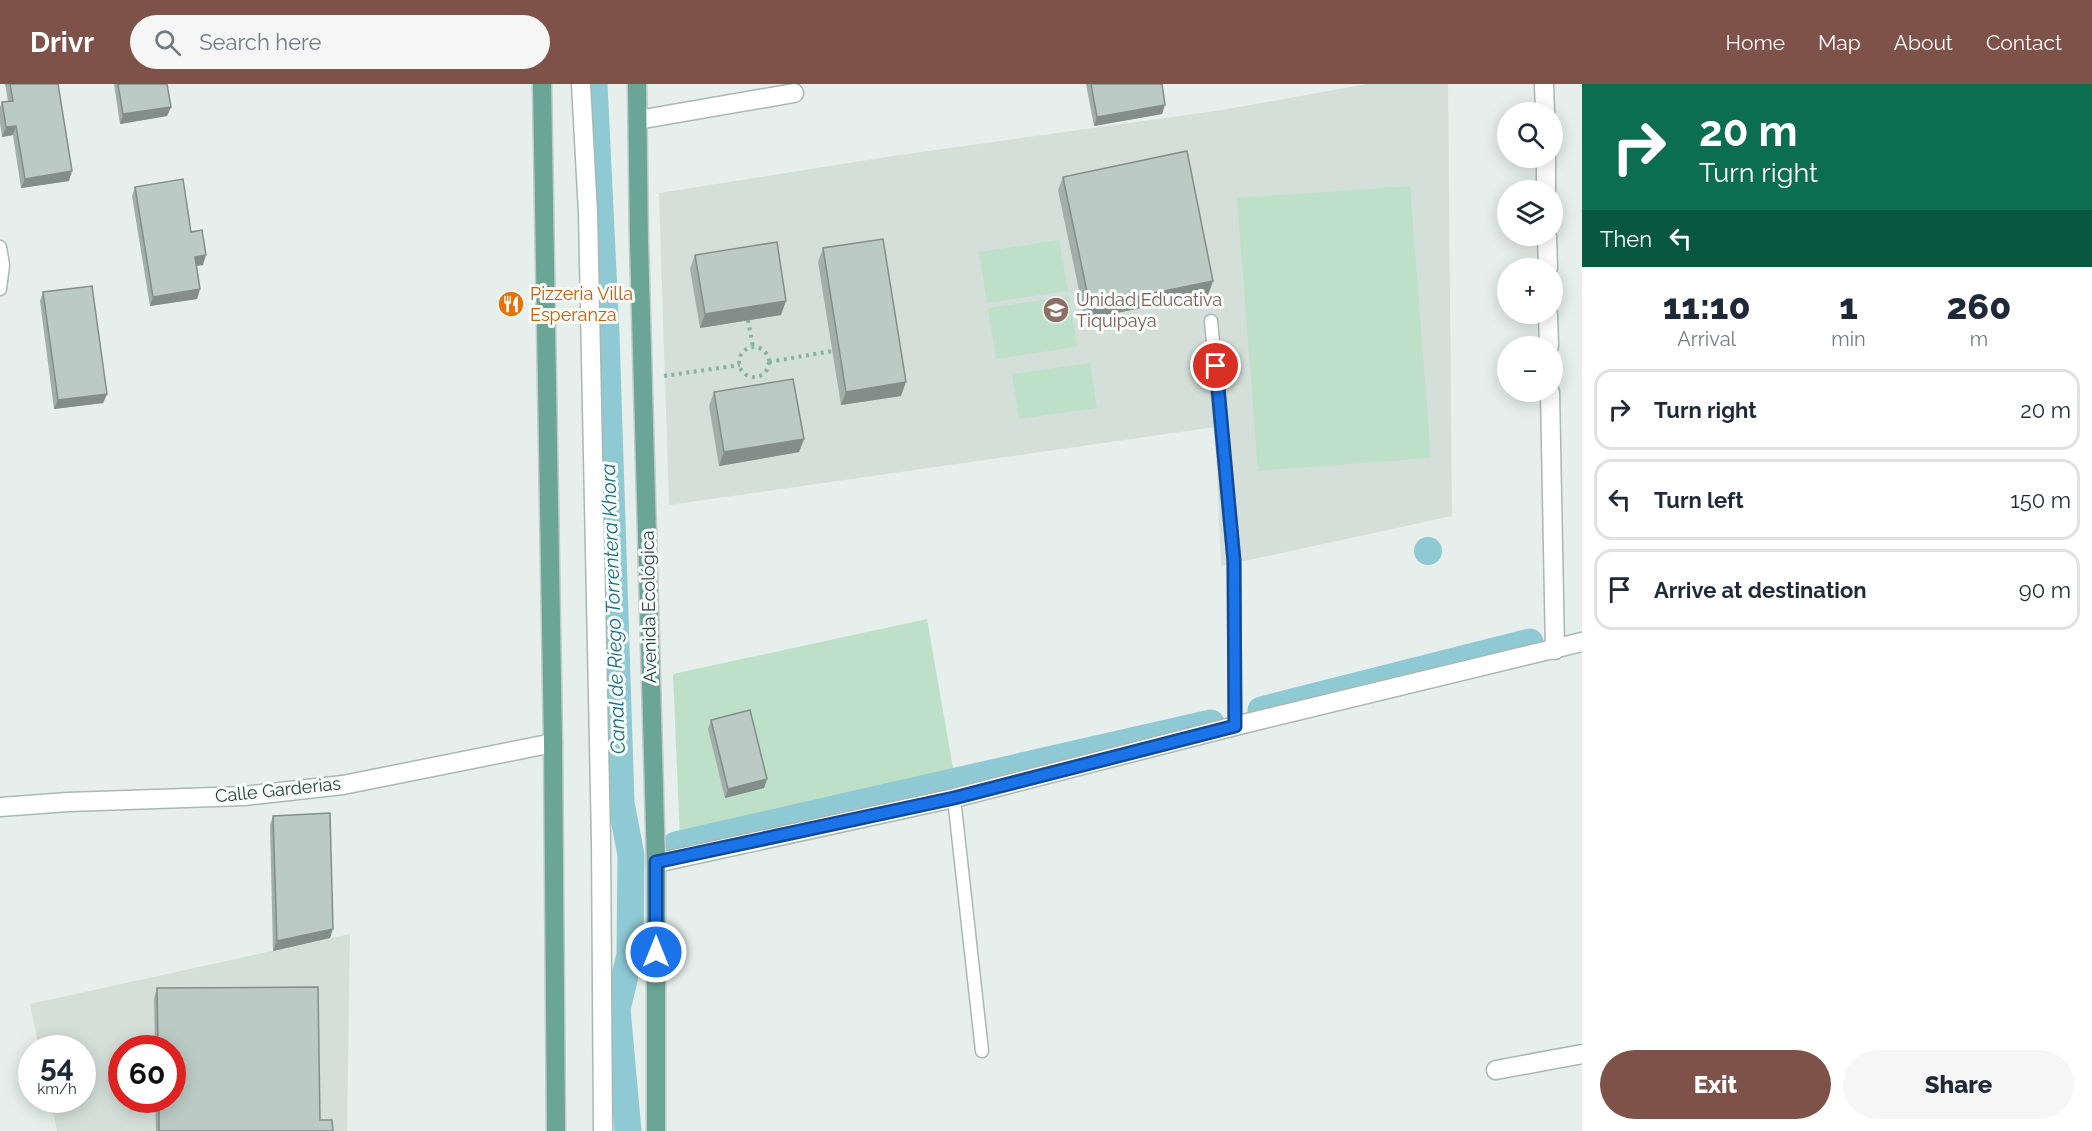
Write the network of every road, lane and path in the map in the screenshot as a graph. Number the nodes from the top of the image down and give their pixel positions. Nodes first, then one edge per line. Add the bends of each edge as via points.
1 (542, 84) edge
2 (581, 84) edge
3 (637, 84) edge
4 (1544, 84) edge
5 (794, 93) dead end
6 (1545, 102) edge
7 (638, 120) junction
8 (0, 247) edge
9 (0, 289) edge
10 (748, 320) edge
11 (1211, 321) dead end
12 (753, 347) junction
13 (832, 351) dead end
14 (769, 362) junction
15 (740, 365) junction
16 (664, 376) dead end
17 (759, 377) junction
18 (760, 387) edge
19 (1550, 402) edge
20 (1581, 643) edge
21 (1555, 650) junction
22 (1235, 726) junction
23 (553, 743) junction
24 (954, 798) junction
25 (0, 807) edge
26 (656, 862) junction
27 (982, 1051) dead end
28 (1582, 1054) edge
29 (1496, 1070) dead end
30 (556, 1131) edge
31 (603, 1131) edge
32 (656, 1131) edge

1 - 23 main road
2 - 31 street via 601,841
3 - 7 main road, Avenida Ecológica
4 - 6 street
5 - 7 street
7 - 26 main road, Avenida Ecológica
8 - 9 lane
10 - 12 path
11 - 22 lane via 1234,561
12 - 14 path via 763,349
12 - 15 path via 744,351
13 - 14 path
14 - 17 path
15 - 16 path
15 - 17 path via 745,374
17 - 18 path
19 - 21 street
20 - 21 street
21 - 22 street
22 - 24 street
23 - 25 street, Calle Garderias via 343,785 244,796
23 - 30 main road
24 - 26 street
24 - 27 lane
26 - 32 main road, Avenida Ecológica
28 - 29 street

